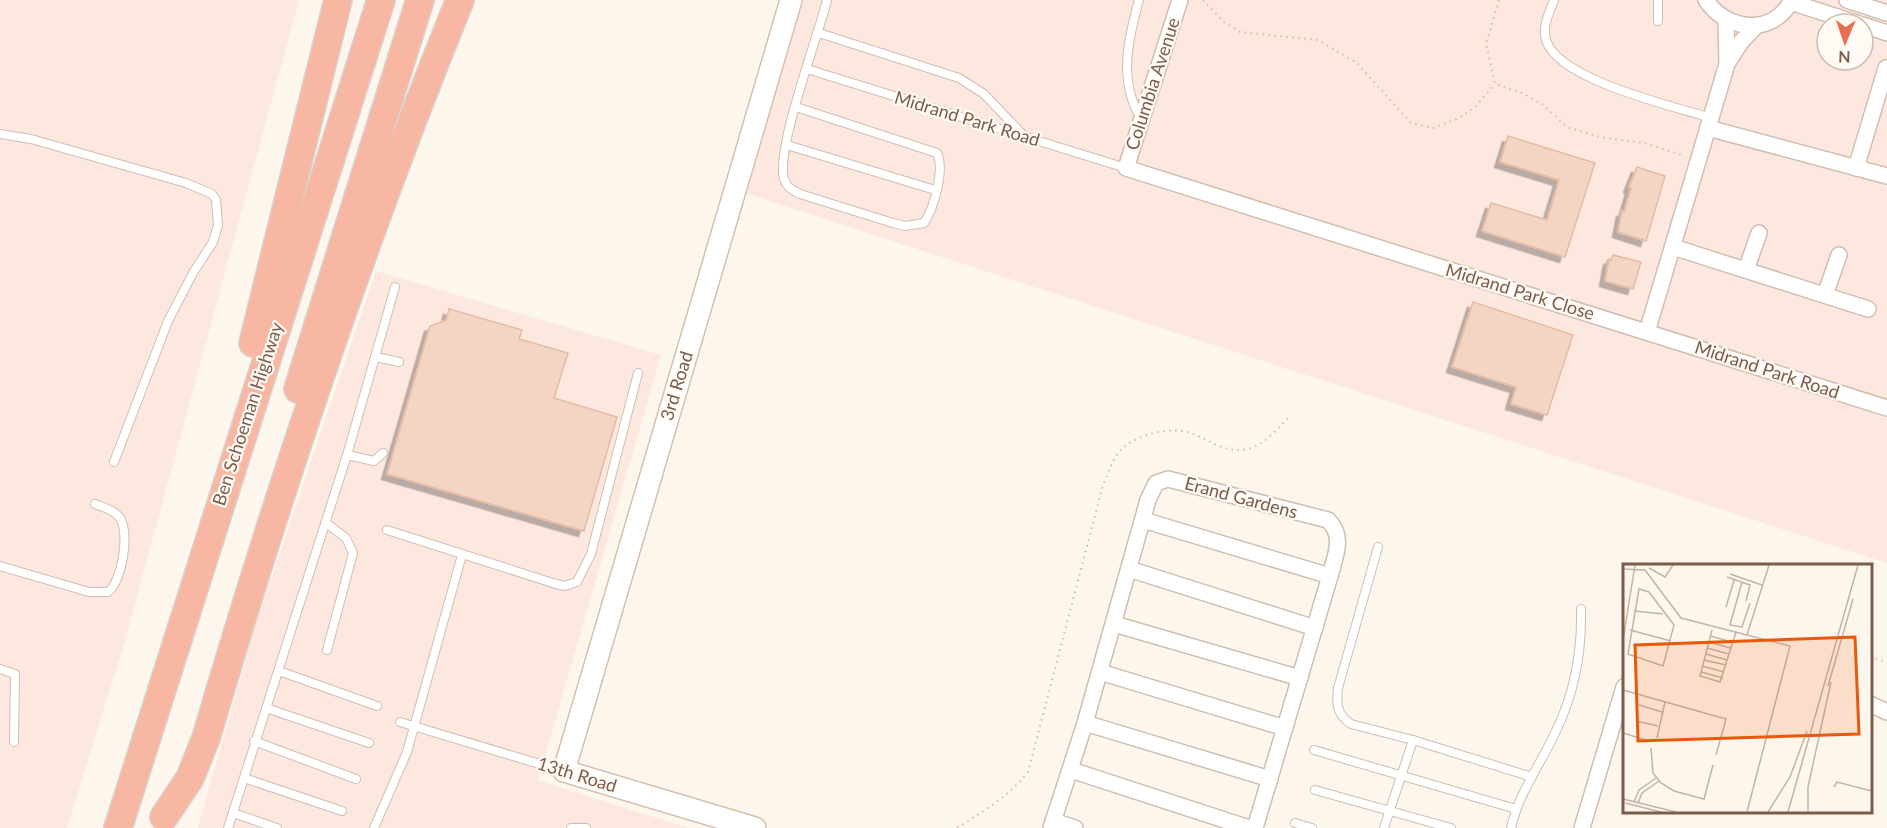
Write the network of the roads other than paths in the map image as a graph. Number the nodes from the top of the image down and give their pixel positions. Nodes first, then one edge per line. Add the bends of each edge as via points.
1 (338, 0) edge
2 (381, 0) edge
3 (420, 0) edge
4 (460, 0) edge
5 (791, 0) edge
6 (827, 0) edge
7 (1139, 0) edge
8 (1180, 0) edge
9 (1554, 0) edge
10 (1658, 0) edge
11 (1706, 0) edge
12 (1847, 0) edge
13 (1792, 1) edge
14 (1824, 12) edge
15 (1887, 13) edge
16 (1658, 21) dead end
17 (1726, 21) junction
18 (1756, 26) junction
19 (819, 33) junction
20 (1727, 64) junction
21 (1886, 68) edge
22 (807, 69) junction
23 (796, 107) junction
24 (1142, 120) junction
25 (1710, 123) junction
26 (0, 134) edge
27 (1024, 136) junction
28 (787, 145) junction
29 (1126, 168) junction
30 (1856, 168) junction
31 (1887, 176) edge
32 (935, 190) junction
33 (1759, 233) dead end
34 (1673, 247) junction
35 (1839, 255) dead end
36 (1746, 270) junction
37 (395, 287) dead end
38 (1825, 295) junction
39 (1868, 309) dead end
40 (1647, 332) junction
41 (376, 357) junction
42 (399, 362) dead end
43 (638, 373) dead end
44 (1887, 408) edge
45 (383, 453) dead end
46 (347, 455) junction
47 (114, 462) dead end
48 (95, 504) dead end
49 (1143, 520) junction
50 (326, 523) junction
51 (387, 530) dead end
52 (1378, 547) dead end
53 (462, 555) junction
54 (0, 566) edge
55 (1129, 569) junction
56 (1330, 576) junction
57 (1581, 609) dead end
58 (182, 619) junction
59 (1114, 624) junction
60 (1315, 628) junction
61 (327, 650) dead end
62 (0, 669) edge
63 (279, 671) junction
64 (1100, 672) junction
65 (1300, 678) junction
66 (1623, 690) edge
67 (1872, 705) edge
68 (377, 706) dead end
69 (266, 708) junction
70 (1887, 712) edge
71 (400, 722) dead end
72 (1085, 723) junction
73 (414, 727) junction
74 (1285, 728) junction
75 (1413, 740) junction
76 (254, 741) junction
77 (14, 742) dead end
78 (369, 743) dead end
79 (1314, 750) dead end
80 (1071, 770) junction
81 (564, 771) junction
82 (1401, 776) junction
83 (1532, 777) junction
84 (244, 778) junction
85 (356, 779) dead end
86 (1270, 779) junction
87 (1315, 790) dead end
88 (1516, 809) junction
89 (342, 811) dead end
90 (1390, 811) junction
91 (233, 813) junction
92 (162, 822) edge
93 (1295, 823) dead end
94 (1052, 825) edge
95 (118, 828) edge
96 (228, 828) edge
97 (277, 828) edge
98 (375, 828) edge
99 (571, 828) edge
100 (586, 828) edge
101 (755, 828) edge
102 (1075, 828) edge
103 (1249, 828) edge
104 (1255, 828) edge
105 (1312, 828) edge
106 (1384, 828) edge
107 (1451, 828) edge
108 (1511, 828) edge
109 (1582, 828) edge

1 - 58 highway via 264,304 194,537
2 - 58 highway, Ben Schoeman Highway
3 - 92 highway
4 - 92 highway via 323,370 206,738 190,777
5 - 81 street, 3rd Road
6 - 19 lane
7 - 24 lane via 1127,70 1132,101
8 - 24 street, Columbia Avenue
9 - 25 lane via 1544,32 1553,54 1562,62 1607,85
10 - 16 lane
11 - 17 street
12 - 15 street
13 - 14 street
13 - 18 street via 1776,18
17 - 18 street
17 - 20 street
18 - 20 street
19 - 22 lane
19 - 27 lane via 959,78 984,94
20 - 25 street
21 - 30 street
22 - 23 lane
22 - 27 lane, Midrand Park Road
23 - 28 lane
23 - 32 lane via 934,151 940,165
24 - 29 street, Columbia Avenue
25 - 30 street
25 - 34 street
26 - 47 lane via 31,139 186,183 212,194 216,200 218,225 213,242 168,321
27 - 29 lane, Midrand Park Road
28 - 32 lane
28 - 32 lane via 784,176 788,187 893,224 924,223
29 - 40 street, Midrand Park Close
30 - 31 street
33 - 36 street
34 - 36 street
34 - 40 street
35 - 38 street
36 - 38 street
37 - 41 lane
38 - 39 street
40 - 44 street, Midrand Park Road
41 - 42 lane
41 - 46 lane
43 - 53 lane via 591,554 581,578 571,585 556,584
45 - 46 lane via 374,461
46 - 50 lane
48 - 54 lane via 119,516 125,533 117,581 108,592 89,592
49 - 55 street, Erand Gardens
49 - 56 street
49 - 56 street, Erand Gardens via 1152,489 1168,479 1328,520 1338,539
50 - 61 lane via 346,538 353,553
50 - 63 lane
51 - 53 lane
52 - 75 lane via 1338,688 1338,711 1351,724
53 - 73 lane
55 - 59 street, Erand Gardens
55 - 60 street
56 - 60 street, Erand Gardens
57 - 83 lane via 1573,688
58 - 95 highway, Ben Schoeman Highway
59 - 64 street, Erand Gardens
59 - 65 street
60 - 65 street, Erand Gardens
62 - 77 lane via 15,674
63 - 68 lane
63 - 69 lane
64 - 72 street, Erand Gardens
64 - 74 street
65 - 74 street, Erand Gardens
66 - 109 street
67 - 70 street
69 - 76 lane
69 - 78 lane
71 - 73 lane, 13th Road
72 - 80 street, Erand Gardens
72 - 86 street
73 - 81 lane, 13th Road
73 - 98 lane
74 - 86 street, Erand Gardens
75 - 82 lane
75 - 83 lane
76 - 84 lane
76 - 85 lane
79 - 82 lane
80 - 94 street, Erand Gardens
80 - 103 street
81 - 101 street, 13th Road
82 - 88 lane
82 - 90 lane
83 - 88 lane
84 - 89 lane
84 - 91 lane
86 - 104 street, Erand Gardens
87 - 90 lane
88 - 108 lane
90 - 106 lane
90 - 107 lane
91 - 96 lane
91 - 97 lane
93 - 105 lane
94 - 102 street
99 - 100 lane

